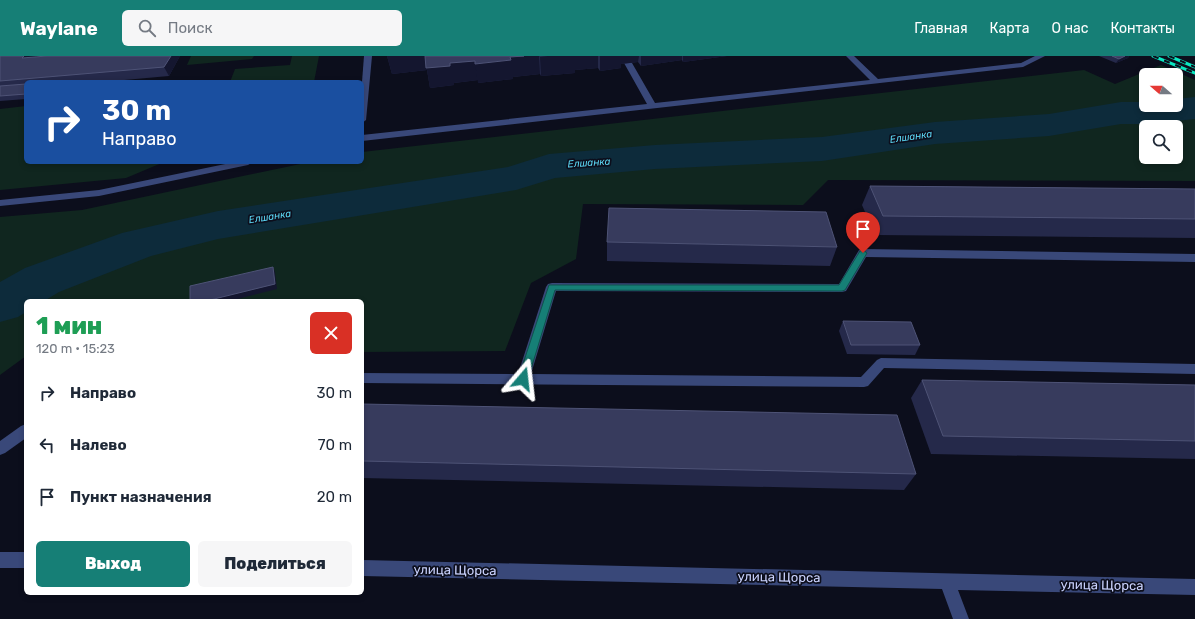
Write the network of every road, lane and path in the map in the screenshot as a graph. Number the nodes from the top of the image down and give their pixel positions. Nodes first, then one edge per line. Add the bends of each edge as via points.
1 (368, 56) edge
2 (850, 56) edge
3 (1042, 56) edge
4 (628, 63) dead end
5 (876, 81) junction
6 (364, 99) edge
7 (652, 106) junction
8 (364, 138) edge
9 (238, 164) edge
10 (0, 202) edge
11 (1195, 258) edge
12 (1195, 369) edge
13 (364, 378) edge
14 (523, 379) junction
15 (24, 431) edge
16 (0, 449) edge
17 (0, 560) edge
18 (24, 560) edge
19 (364, 568) edge
20 (947, 581) junction
21 (1195, 587) edge
22 (961, 619) edge

1 - 6 street
2 - 5 street
3 - 5 street via 1023,65
4 - 7 street
5 - 7 street
7 - 8 street
9 - 10 street via 99,193
11 - 14 street via 863,253 842,288 552,287
12 - 14 street via 881,363 864,382
13 - 14 street
15 - 16 street
17 - 18 street
19 - 20 street, улица Щорса
20 - 21 street, улица Щорса
20 - 22 street

